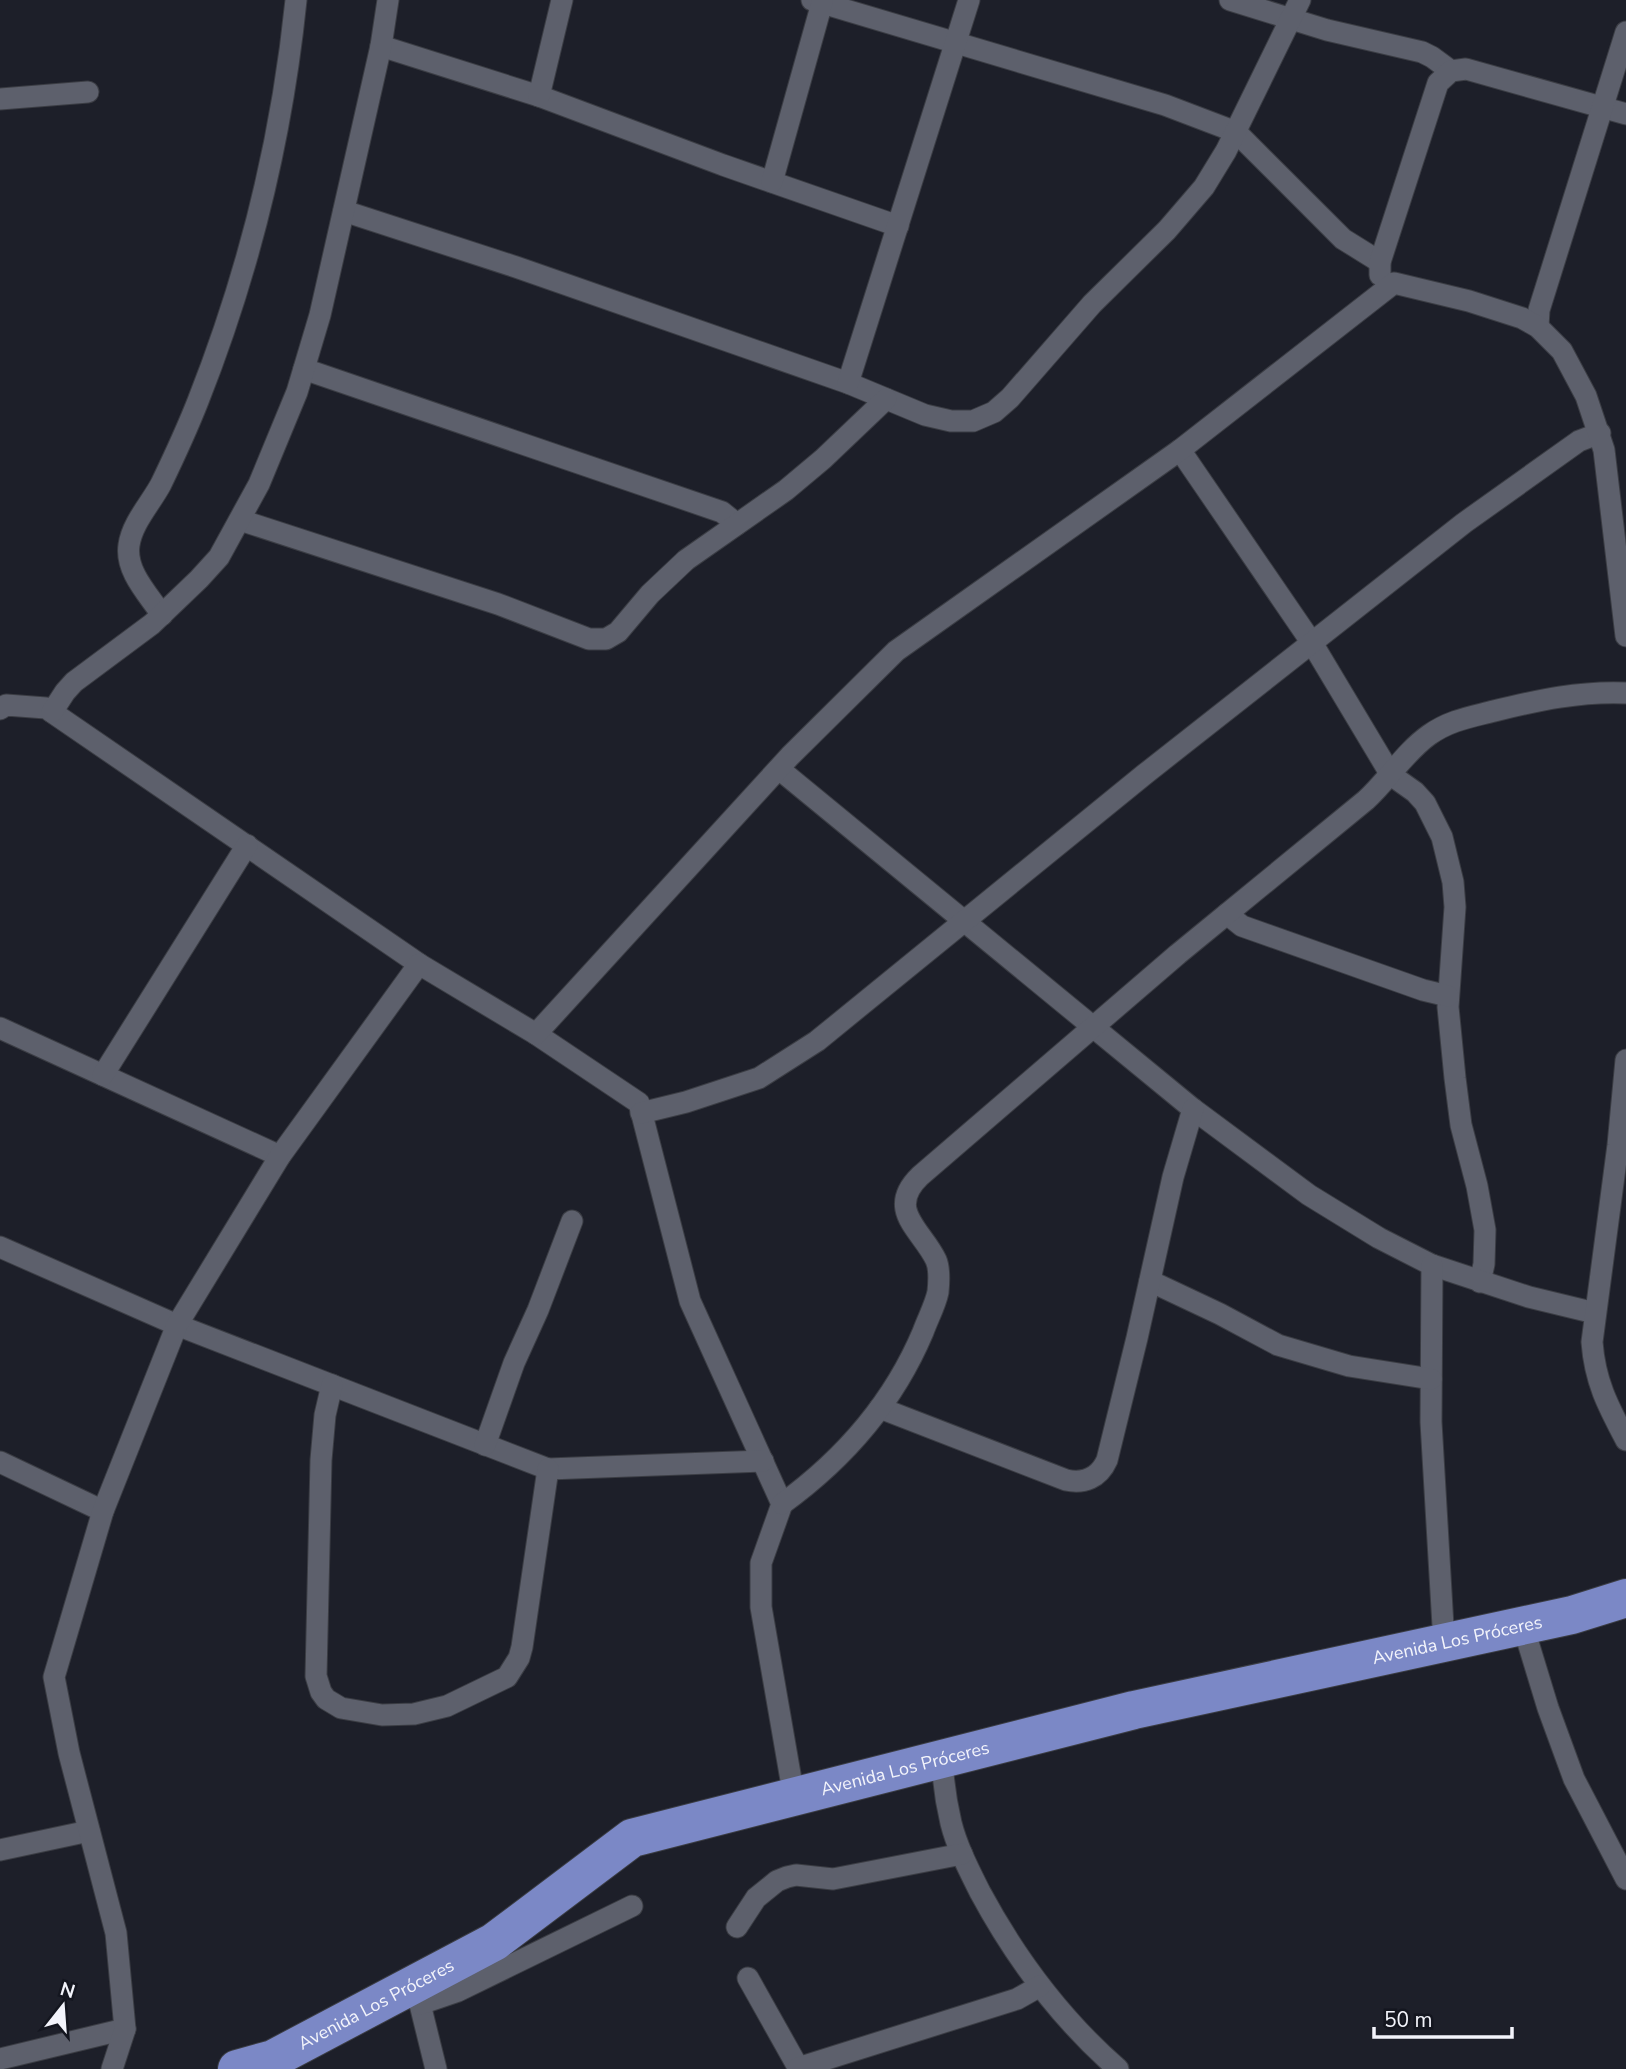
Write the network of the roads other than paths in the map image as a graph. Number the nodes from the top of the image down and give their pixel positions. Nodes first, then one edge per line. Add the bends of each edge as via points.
1 (296, 0) edge
2 (388, 0) edge
3 (562, 0) edge
4 (969, 0) edge
5 (1230, 0) edge
6 (817, 2) edge
7 (1296, 9) edge
8 (1626, 32) edge
9 (956, 43) junction
10 (381, 46) junction
11 (1451, 71) junction
12 (88, 92) dead end
13 (539, 96) junction
14 (0, 99) edge
15 (1602, 108) junction
16 (1626, 114) edge
17 (1236, 132) junction
18 (772, 182) junction
19 (344, 211) junction
20 (898, 226) junction
21 (1380, 262) junction
22 (1385, 290) junction
23 (1538, 327) junction
24 (304, 369) junction
25 (848, 383) junction
26 (886, 399) junction
27 (1600, 433) junction
28 (1180, 450) junction
29 (240, 520) junction
30 (737, 524) junction
31 (162, 615) junction
32 (1626, 636) edge
33 (1312, 643) junction
34 (1626, 693) edge
35 (0, 709) edge
36 (52, 712) junction
37 (779, 769) junction
38 (1391, 775) junction
39 (247, 845) junction
40 (1227, 914) junction
41 (964, 920) junction
42 (419, 964) junction
43 (1448, 996) junction
44 (0, 1028) edge
45 (1092, 1028) junction
46 (536, 1034) junction
47 (1626, 1060) edge
48 (103, 1075) junction
49 (1626, 1077) edge
50 (1192, 1109) junction
51 (641, 1113) junction
52 (281, 1156) junction
53 (572, 1222) dead end
54 (0, 1247) edge
55 (1432, 1265) junction
56 (1150, 1281) junction
57 (1480, 1282) junction
58 (1595, 1313) junction
59 (177, 1325) junction
60 (1431, 1379) junction
61 (331, 1385) junction
62 (880, 1408) junction
63 (1626, 1440) edge
64 (485, 1445) junction
65 (763, 1461) junction
66 (0, 1462) edge
67 (548, 1469) junction
68 (782, 1504) junction
69 (103, 1511) junction
70 (1626, 1598) edge
71 (1523, 1626) junction
72 (1444, 1643) junction
73 (942, 1759) junction
74 (794, 1797) junction
75 (89, 1831) junction
76 (0, 1850) edge
77 (962, 1854) junction
78 (1626, 1879) edge
79 (632, 1906) dead end
80 (737, 1927) dead end
81 (519, 1943) junction
82 (748, 1978) dead end
83 (1040, 1986) junction
84 (418, 1994) junction
85 (125, 2029) junction
86 (0, 2059) edge
87 (113, 2069) edge
88 (237, 2069) edge
89 (436, 2069) edge
90 (799, 2069) edge
91 (1118, 2069) edge

1 - 31 street via 276,136 254,237 197,403 130,538 133,572
2 - 10 street
3 - 13 street
4 - 9 street
5 - 7 street
6 - 9 street
6 - 18 street
7 - 11 street via 1363,40 1422,52
7 - 17 street
8 - 15 street
9 - 17 street via 1165,105
9 - 20 street
10 - 13 street
10 - 19 street
11 - 15 street via 1490,74
11 - 21 street via 1438,83
12 - 14 street
13 - 18 street
15 - 16 street
15 - 23 street via 1539,310
17 - 21 street via 1343,239
17 - 26 street via 1186,209 994,412 973,421 951,421
18 - 20 street
19 - 24 street
19 - 25 street
20 - 25 street
21 - 22 street
22 - 23 street via 1394,283 1522,318
22 - 28 street
23 - 27 street via 1570,365
24 - 29 street via 279,438
24 - 30 street via 723,512
25 - 26 street
26 - 30 street via 823,459
27 - 32 street
27 - 33 street via 1579,441 1464,523
28 - 33 street
28 - 37 street via 895,651
29 - 30 street via 598,640 618,632 686,560
29 - 31 street via 219,557
31 - 36 street via 74,682
33 - 38 street
33 - 41 street
34 - 38 street via 1554,696 1462,718 1430,734
35 - 36 street via 6,705
36 - 39 street
37 - 41 street
37 - 46 street
38 - 40 street
38 - 43 street via 1415,792 1433,815 1449,859 1455,907
39 - 42 street
39 - 48 street
40 - 43 street via 1242,926
40 - 45 street
41 - 45 street
41 - 51 street via 845,1020 769,1072 723,1091
42 - 46 street
42 - 52 street
43 - 57 street via 1461,1125 1485,1230
44 - 48 street
45 - 50 street
45 - 62 street via 909,1190 909,1220 936,1260 938,1290 917,1345
46 - 51 street via 639,1103
47 - 49 street
48 - 52 street
49 - 58 street
50 - 55 street via 1343,1217
50 - 56 street
51 - 65 street via 690,1301
52 - 59 street
53 - 64 street
54 - 59 street
55 - 57 street
55 - 60 street
56 - 60 street via 1278,1345 1349,1366
56 - 62 street via 1107,1460 1093,1478 1066,1480
57 - 58 street
58 - 63 street via 1596,1376
59 - 61 street
59 - 69 street
60 - 72 street
61 - 64 street
61 - 67 street via 321,1460 316,1676 326,1699 341,1708 382,1715 414,1714 447,1706 507,1678 522,1647
62 - 68 street via 826,1470
64 - 67 street
65 - 67 street
65 - 68 street
66 - 69 street
68 - 74 street via 761,1563 761,1607
69 - 75 street via 54,1677
70 - 71 highway, Avenida Los Próceres
71 - 72 highway, Avenida Los Próceres
71 - 78 street via 1574,1779
72 - 73 highway, Avenida Los Próceres via 1134,1710
73 - 74 highway, Avenida Los Próceres
73 - 77 street via 947,1803
74 - 81 highway, Avenida Los Próceres via 632,1838
75 - 76 street
75 - 85 street via 116,1933
77 - 80 street via 833,1879 786,1877 756,1898
77 - 83 street via 993,1917
79 - 81 street
81 - 84 highway, Avenida Los Próceres via 494,1941
82 - 90 street
83 - 90 street via 1017,1999
83 - 91 street
84 - 88 highway, Avenida Los Próceres via 273,2059
84 - 89 street
85 - 86 street
85 - 87 street

